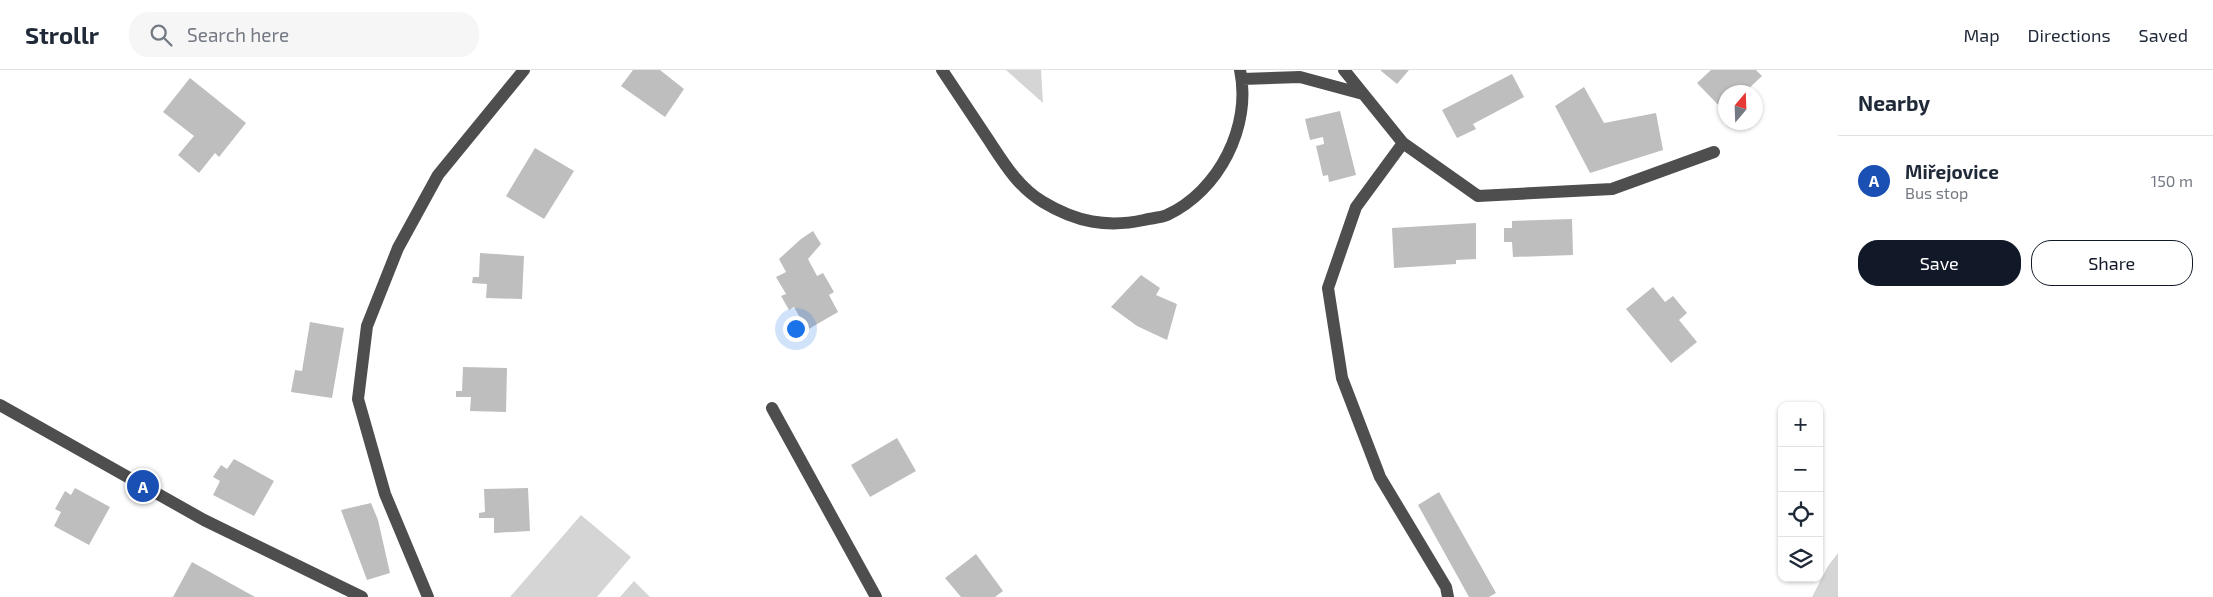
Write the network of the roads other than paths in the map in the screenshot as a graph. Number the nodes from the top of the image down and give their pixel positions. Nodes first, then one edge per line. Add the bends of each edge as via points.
1 (524, 70) edge
2 (942, 70) edge
3 (1344, 70) edge
4 (1241, 74) edge
5 (1363, 94) junction
6 (1403, 144) junction
7 (1714, 152) dead end
8 (0, 405) edge
9 (772, 408) dead end
10 (362, 597) edge
11 (428, 597) edge
12 (876, 597) edge
13 (1448, 597) edge

1 - 11 street via 438,175 398,248 367,326 358,399 385,494
2 - 4 street via 1023,187 1063,213 1090,222 1123,225 1166,215 1192,199 1212,180 1228,156 1240,125 1243,100
3 - 5 street
4 - 5 street via 1300,78
5 - 6 street
6 - 7 street via 1478,196 1612,189
6 - 13 street via 1356,207 1328,288 1342,378 1380,476 1446,587
8 - 10 street via 204,520
9 - 12 street

